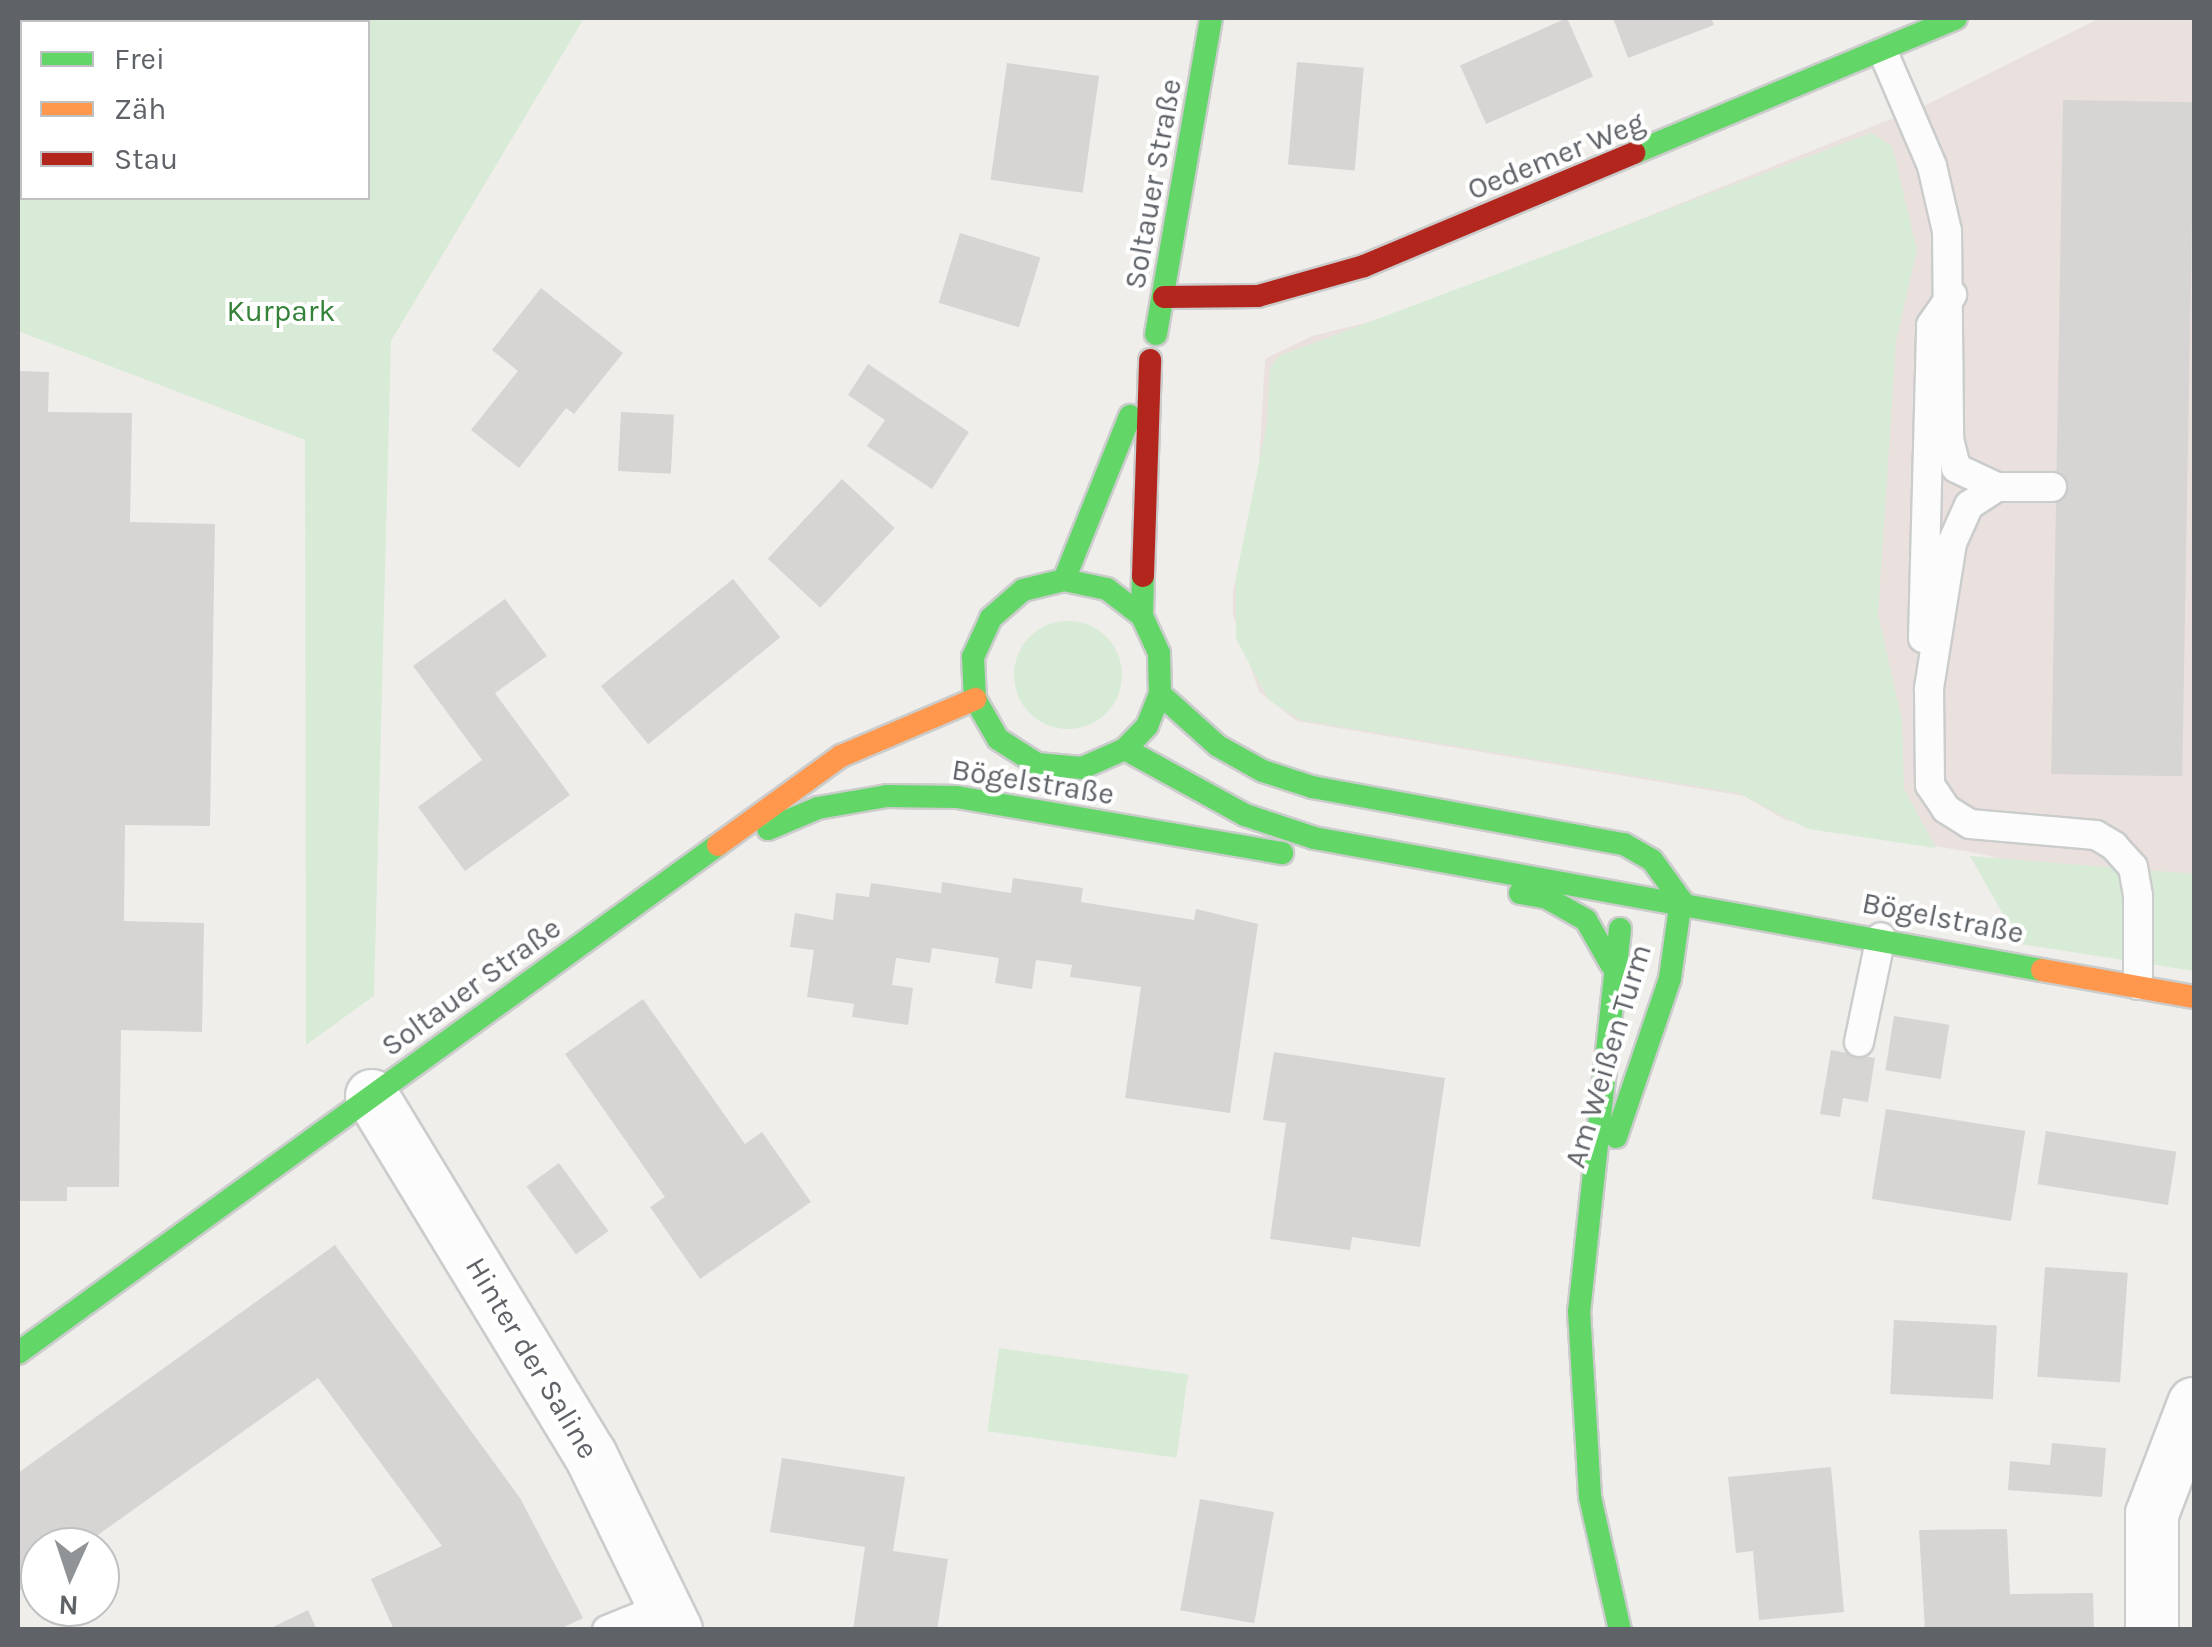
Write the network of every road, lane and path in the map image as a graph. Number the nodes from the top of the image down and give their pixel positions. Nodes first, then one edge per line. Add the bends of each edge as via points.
1 (1211, 18) edge
2 (1956, 18) edge
3 (1883, 52) junction
4 (1952, 295) junction
5 (1164, 298) junction
6 (1150, 360) junction
7 (1997, 487) junction
8 (2052, 488) dead end
9 (1064, 580) junction
10 (1142, 616) junction
11 (1929, 688) junction
12 (1160, 694) junction
13 (975, 699) junction
14 (1125, 750) junction
15 (1314, 838) junction
16 (706, 854) junction
17 (1358, 866) junction
18 (1628, 891) junction
19 (1681, 900) junction
20 (1881, 936) junction
21 (1611, 964) junction
22 (2138, 985) junction
23 (2194, 998) edge
24 (1859, 1042) dead end
25 (372, 1096) junction
26 (1584, 1229) junction
27 (18, 1352) edge
28 (2194, 1404) edge
29 (671, 1618) edge
30 (606, 1630) edge
31 (1620, 1630) edge
32 (2152, 1630) edge

1 - 5 main road, Soltauer Straße
2 - 3 main road, Oedemer Weg
3 - 4 lane via 1932,166
3 - 5 main road, Oedemer Weg via 1364,266 1258,296
4 - 7 lane via 1949,439 1956,468
4 - 11 lane via 1930,325 1922,662
5 - 6 main road, Soltauer Straße
6 - 9 main road, Soltauer Straße
6 - 10 main road, Soltauer Straße
7 - 8 lane
7 - 11 lane via 1968,505 1952,543
9 - 10 main road via 1108,589
9 - 13 main road via 1023,590 991,618 974,657
10 - 12 main road, Soltauer Straße via 1160,653
11 - 22 lane via 1930,785 1946,809 1970,824 2096,835 2133,868
12 - 14 main road via 1147,726
12 - 19 main road via 1218,746 1262,771 1312,787 1624,844 1652,860
13 - 14 main road via 998,739 1036,764 1082,768
13 - 16 main road, Soltauer Straße via 841,756
14 - 15 main road, Bögelstraße via 1245,815
15 - 17 main road, Bögelstraße
15 - 18 main road, Bögelstraße
16 - 17 main road, Bögelstraße via 818,808 887,796 957,797
16 - 25 main road, Soltauer Straße
17 - 21 main road, Bögelstraße via 1546,898 1586,920
18 - 19 main road, Bögelstraße
18 - 21 main road, Am Weißen Turm
19 - 20 main road, Bögelstraße
19 - 26 main road, Am Weißen Turm via 1670,978
20 - 22 main road, Bögelstraße
20 - 24 lane
21 - 26 main road, Am Weißen Turm
22 - 23 main road, Bögelstraße
25 - 27 main road, Soltauer Straße
25 - 29 street, Hinter der Saline via 591,1456
26 - 31 main road, Am Weißen Turm via 1580,1403 1590,1496
28 - 32 street via 2152,1514
29 - 30 lane

